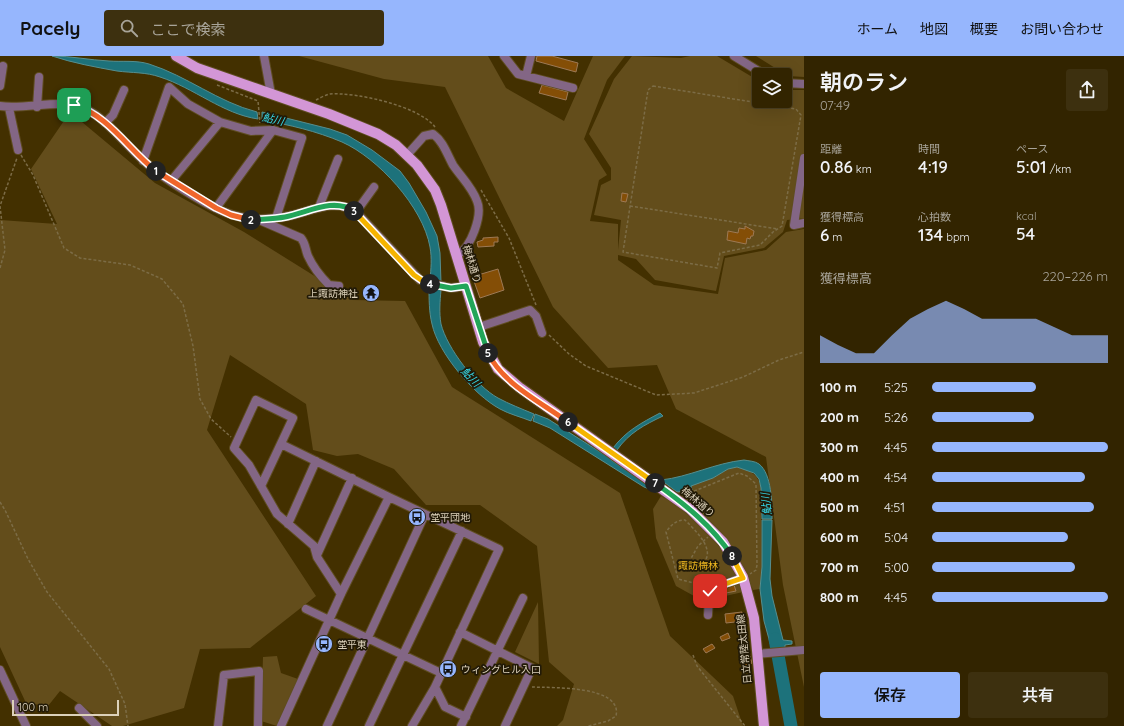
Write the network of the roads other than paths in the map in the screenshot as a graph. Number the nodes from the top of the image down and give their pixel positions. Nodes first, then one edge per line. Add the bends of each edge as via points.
1 (176, 56) edge
2 (264, 56) edge
3 (504, 56) edge
4 (531, 56) edge
5 (734, 56) edge
6 (2, 66) dead end
7 (754, 68) edge
8 (526, 76) junction
9 (39, 77) dead end
10 (792, 83) edge
11 (804, 84) edge
12 (0, 86) edge
13 (573, 88) dead end
14 (124, 90) dead end
15 (271, 94) junction
16 (0, 106) edge
17 (37, 107) junction
18 (9, 108) junction
19 (220, 122) junction
20 (105, 123) junction
21 (273, 130) junction
22 (18, 150) road end
23 (407, 155) junction
24 (804, 158) edge
25 (338, 159) dead end
26 (143, 161) junction
27 (171, 180) junction
28 (374, 187) dead end
29 (319, 207) junction
30 (216, 208) junction
31 (356, 212) junction
32 (276, 218) junction
33 (256, 219) junction
34 (804, 223) edge
35 (457, 256) junction
36 (339, 286) dead end
37 (466, 286) junction
38 (479, 327) junction
39 (546, 334) road end
40 (281, 444) junction
41 (316, 461) junction
42 (352, 478) junction
43 (260, 486) junction
44 (389, 496) junction
45 (425, 514) junction
46 (288, 524) junction
47 (462, 531) junction
48 (714, 532) joint
49 (317, 555) junction
50 (743, 578) junction
51 (341, 594) junction
52 (523, 598) dead end
53 (306, 609) dead end
54 (708, 615) dead end
55 (329, 620) junction
56 (460, 632) junction
57 (368, 638) junction
58 (804, 650) edge
59 (497, 651) junction
60 (757, 654) junction
61 (403, 655) junction
62 (0, 670) edge
63 (441, 673) junction
64 (434, 686) junction
65 (80, 708) dead end
66 (466, 717) junction
67 (26, 726) edge
68 (97, 726) edge
69 (218, 726) edge
70 (258, 726) edge
71 (281, 726) edge
72 (326, 726) edge
73 (369, 726) edge
74 (412, 726) edge
75 (461, 726) edge
76 (505, 726) edge
77 (764, 726) edge

1 - 15 main road, 梅林通り via 197,68
2 - 15 street
3 - 8 street via 518,74
4 - 8 street
5 - 7 street
6 - 12 street
8 - 13 street
9 - 17 street
10 - 11 street
14 - 20 street via 113,115
15 - 23 main road, 梅林通り via 378,134
16 - 18 street
17 - 18 street
17 - 20 street via 49,104 74,105
18 - 22 street
19 - 21 street via 252,131
19 - 26 street via 188,104 169,87
19 - 27 street
20 - 26 street
21 - 30 street
21 - 32 street via 302,138
23 - 35 main road, 梅林通り via 435,190
23 - 35 street via 424,136 433,134 474,193 480,209 473,236 467,247
24 - 34 street via 794,225
25 - 29 street
26 - 27 street
27 - 30 street
28 - 31 street
29 - 31 street via 346,206
29 - 32 street via 300,214
30 - 33 street via 231,215
31 - 37 street via 414,275 427,284 457,288
32 - 33 street
33 - 36 street via 301,238 316,271 329,285
35 - 37 main road, 梅林通り
37 - 38 main road, 梅林通り
38 - 39 street via 530,310
38 - 48 main road, 梅林通り via 491,359 509,379 671,494
40 - 41 street
40 - 43 street
40 - 43 street via 292,418 256,400 234,448 249,465
41 - 42 street
41 - 46 street
42 - 44 street
42 - 49 street
43 - 46 street via 277,514
44 - 45 street
44 - 51 street
45 - 47 street
45 - 57 street
46 - 49 street via 314,546
47 - 56 street via 499,549
47 - 61 street
48 - 50 main road, 日立常陸太田線
49 - 51 street
50 - 54 street via 712,589
50 - 60 main road, 日立常陸太田線 via 754,618
51 - 55 street
52 - 59 street
53 - 55 street
55 - 57 street
55 - 71 street
56 - 59 street
56 - 63 street
57 - 61 street
57 - 72 street
58 - 60 street
59 - 66 street
59 - 76 street via 532,668
60 - 77 main road, 日立常陸太田線
61 - 63 street
61 - 73 street
62 - 67 street
63 - 64 street
64 - 66 street via 445,707
64 - 74 street
65 - 68 street
66 - 75 street
69 - 70 street via 224,675 259,671

